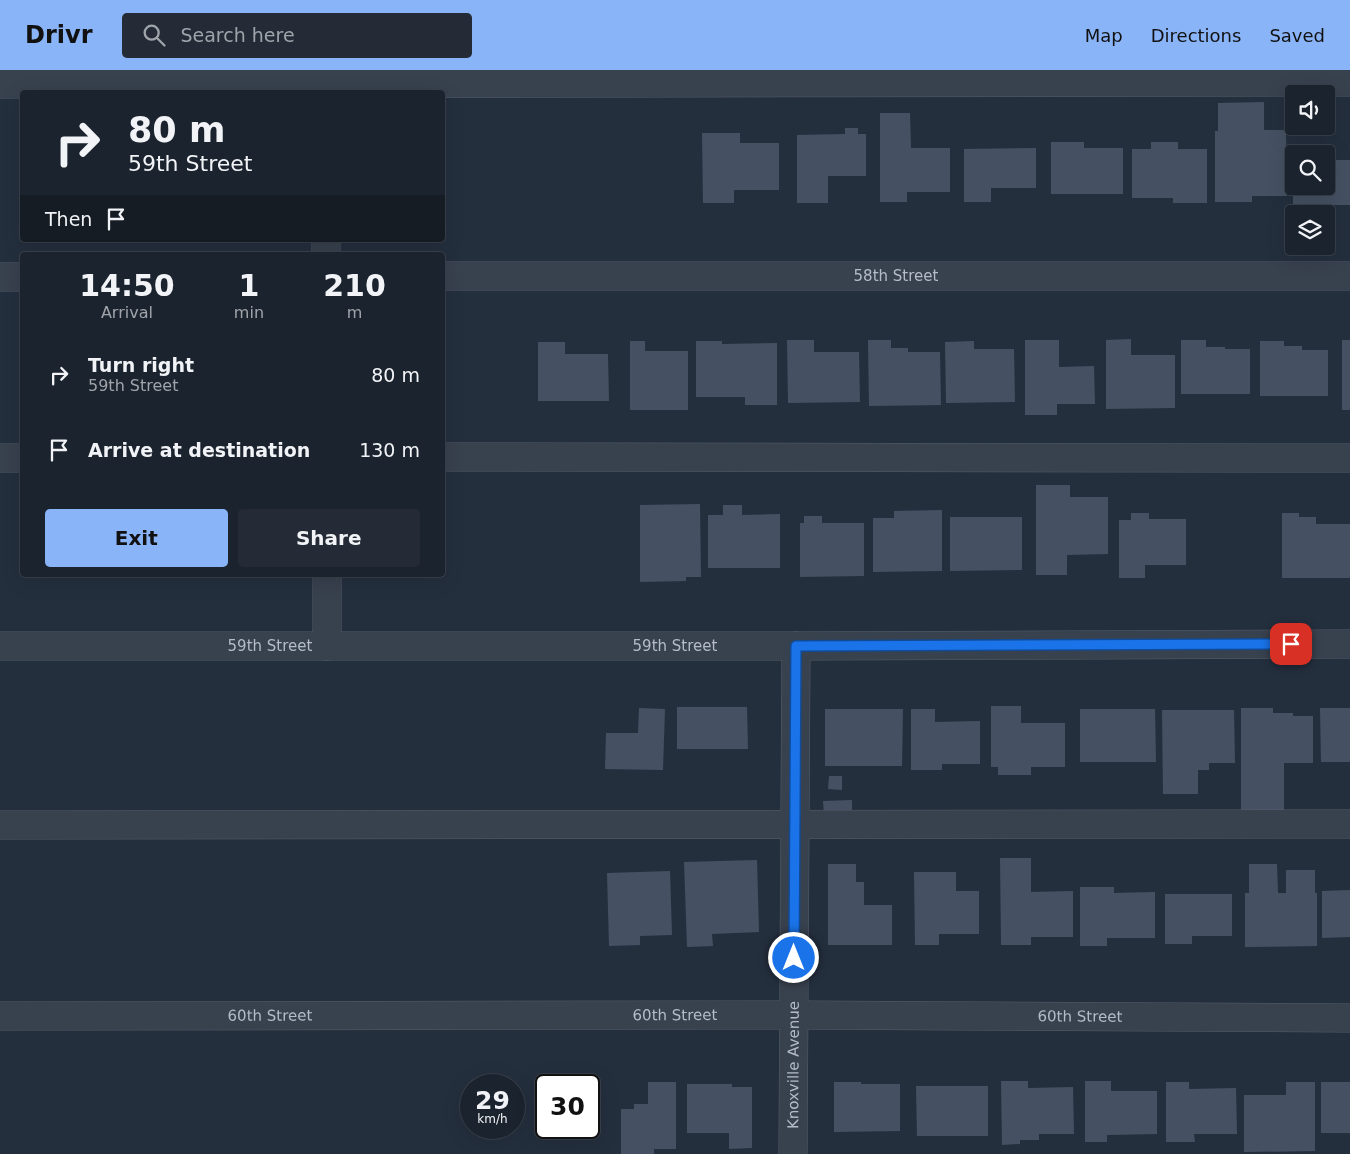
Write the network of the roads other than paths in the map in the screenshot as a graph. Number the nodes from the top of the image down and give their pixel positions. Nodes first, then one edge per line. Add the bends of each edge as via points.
1 (325, 82) edge
2 (1350, 82) edge
3 (0, 84) edge
4 (445, 276) edge
5 (1350, 276) edge
6 (0, 277) edge
7 (20, 277) edge
8 (0, 458) edge
9 (20, 458) edge
10 (445, 458) edge
11 (1350, 458) edge
12 (326, 577) edge
13 (1350, 644) edge
14 (0, 646) edge
15 (327, 646) junction
16 (796, 646) junction
17 (795, 824) junction
18 (1350, 824) edge
19 (0, 825) edge
20 (794, 1015) junction
21 (0, 1016) edge
22 (1350, 1018) edge
23 (793, 1154) edge

1 - 2 street
1 - 3 street
4 - 5 street, 58th Street
6 - 7 street
8 - 9 street
10 - 11 street
12 - 15 street
13 - 16 street, 59th Street
14 - 15 street, 59th Street
15 - 16 street, 59th Street
16 - 17 street, Knoxville Avenue
17 - 18 street
17 - 19 street
17 - 20 street, Knoxville Avenue
20 - 21 street, 60th Street
20 - 22 street, 60th Street
20 - 23 street, Knoxville Avenue

